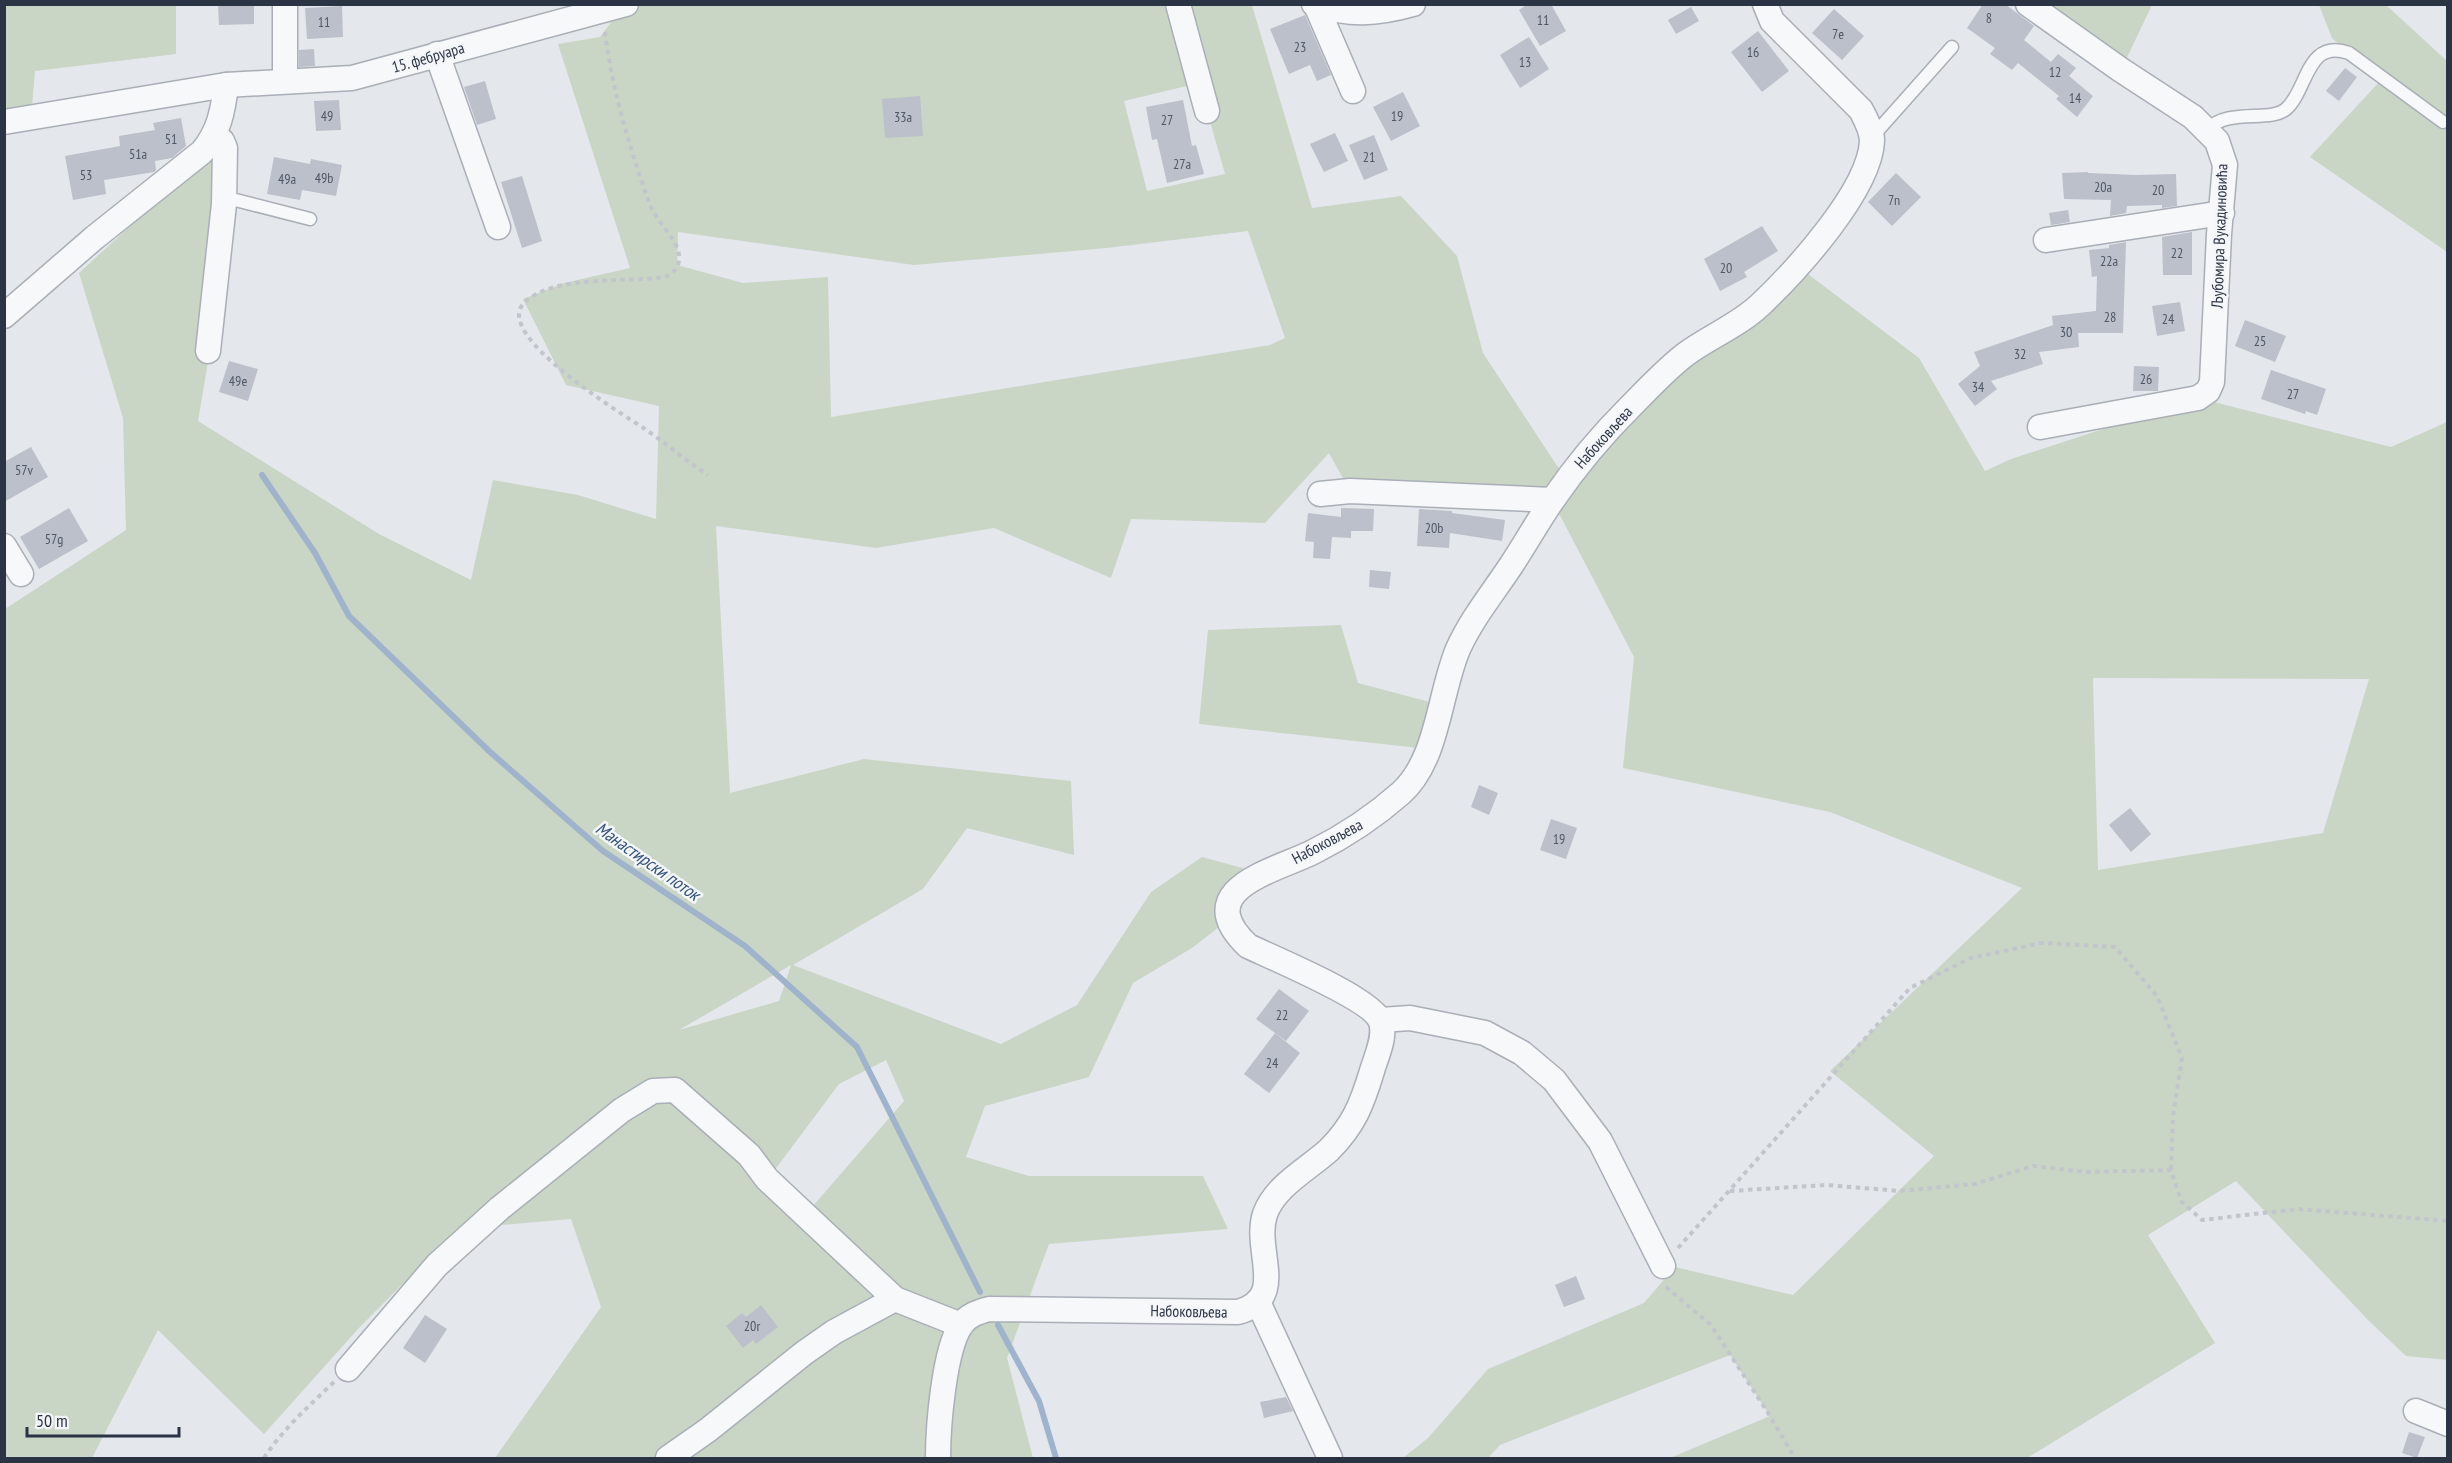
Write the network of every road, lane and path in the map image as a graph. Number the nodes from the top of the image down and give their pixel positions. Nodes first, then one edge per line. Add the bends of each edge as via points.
1 (285, 4) edge
2 (626, 4) edge
3 (1178, 4) edge
4 (1413, 4) edge
5 (1765, 4) edge
6 (2028, 4) edge
7 (1315, 5) edge
8 (602, 11) junction
9 (1952, 47) dead end
10 (437, 54) junction
11 (285, 81) junction
12 (226, 85) junction
13 (1353, 92) dead end
14 (1207, 111) dead end
15 (4, 122) edge
16 (2443, 122) dead end
17 (2207, 130) junction
18 (215, 135) junction
19 (1872, 137) junction
20 (224, 197) junction
21 (2222, 213) junction
22 (310, 219) dead end
23 (498, 226) dead end
24 (2046, 240) dead end
25 (4, 316) edge
26 (208, 351) dead end
27 (2040, 427) dead end
28 (708, 475) dead end
29 (1320, 494) dead end
30 (1552, 500) junction
31 (4, 546) edge
32 (21, 574) dead end
33 (1381, 1020) junction
34 (2172, 1170) junction
35 (1729, 1191) junction
36 (2448, 1221) edge
37 (1662, 1266) junction
38 (895, 1299) junction
39 (1258, 1302) junction
40 (961, 1324) junction
41 (348, 1369) joint
42 (2416, 1411) dead end
43 (2448, 1424) edge
44 (264, 1458) edge
45 (668, 1458) edge
46 (938, 1458) edge
47 (1330, 1458) edge
48 (1795, 1458) edge

1 - 11 street
2 - 8 street, 15. фебруара
3 - 14 street
4 - 7 street via 1381,13
5 - 19 street via 1772,21 1861,110
6 - 17 street, Љубомира Вукадиновића
7 - 13 street
8 - 10 street, 15. фебруара
8 - 28 path via 626,126 651,207 678,249 679,262 674,272 665,277 546,290 523,304 520,320 531,340 572,380
9 - 19 lane
10 - 11 street, 15. фебруара via 352,78
10 - 23 street
11 - 12 street, 15. фебруара
12 - 15 street, 15. фебруара
12 - 18 street
16 - 17 lane via 2343,51 2321,54 2312,62 2292,102 2279,114 2219,120
17 - 21 street, Љубомира Вукадиновића via 2217,141 2225,165
18 - 20 street via 225,147
18 - 25 street via 192,162 94,238
19 - 30 street, Набоковљева via 1856,191 1802,258 1759,306 1685,354 1650,386 1608,429
20 - 22 lane
20 - 26 street
21 - 24 street
21 - 27 street, Љубомира Вукадиновића via 2212,382 2208,391 2198,398
29 - 30 street via 1350,491
30 - 33 street, Набоковљева via 1474,616 1457,651 1424,762 1414,781 1360,825 1238,888 1228,906 1228,920 1248,946 1346,993
31 - 32 street
33 - 37 street via 1410,1018 1485,1033 1522,1053 1554,1080 1600,1141
33 - 39 street via 1382,1037 1365,1095 1349,1129 1280,1191 1265,1214 1262,1242 1267,1282
34 - 35 path via 2085,1172 2033,1166 1976,1184 1900,1191 1826,1185
34 - 35 path via 2173,1116 2182,1058 2157,996 2115,947 2042,944 1971,958 1910,988
34 - 36 path via 2181,1201 2202,1220 2298,1209
35 - 37 path
37 - 48 path via 1664,1285 1711,1325
38 - 40 street
38 - 41 street via 767,1179 749,1155 675,1090 653,1090 622,1110 473,1231 416,1289
38 - 45 street via 804,1353 708,1431
39 - 40 street, Набоковљева via 1253,1308 1238,1312 989,1309 973,1313
39 - 47 street
40 - 46 street via 950,1352
41 - 44 path via 300,1414
42 - 43 street

